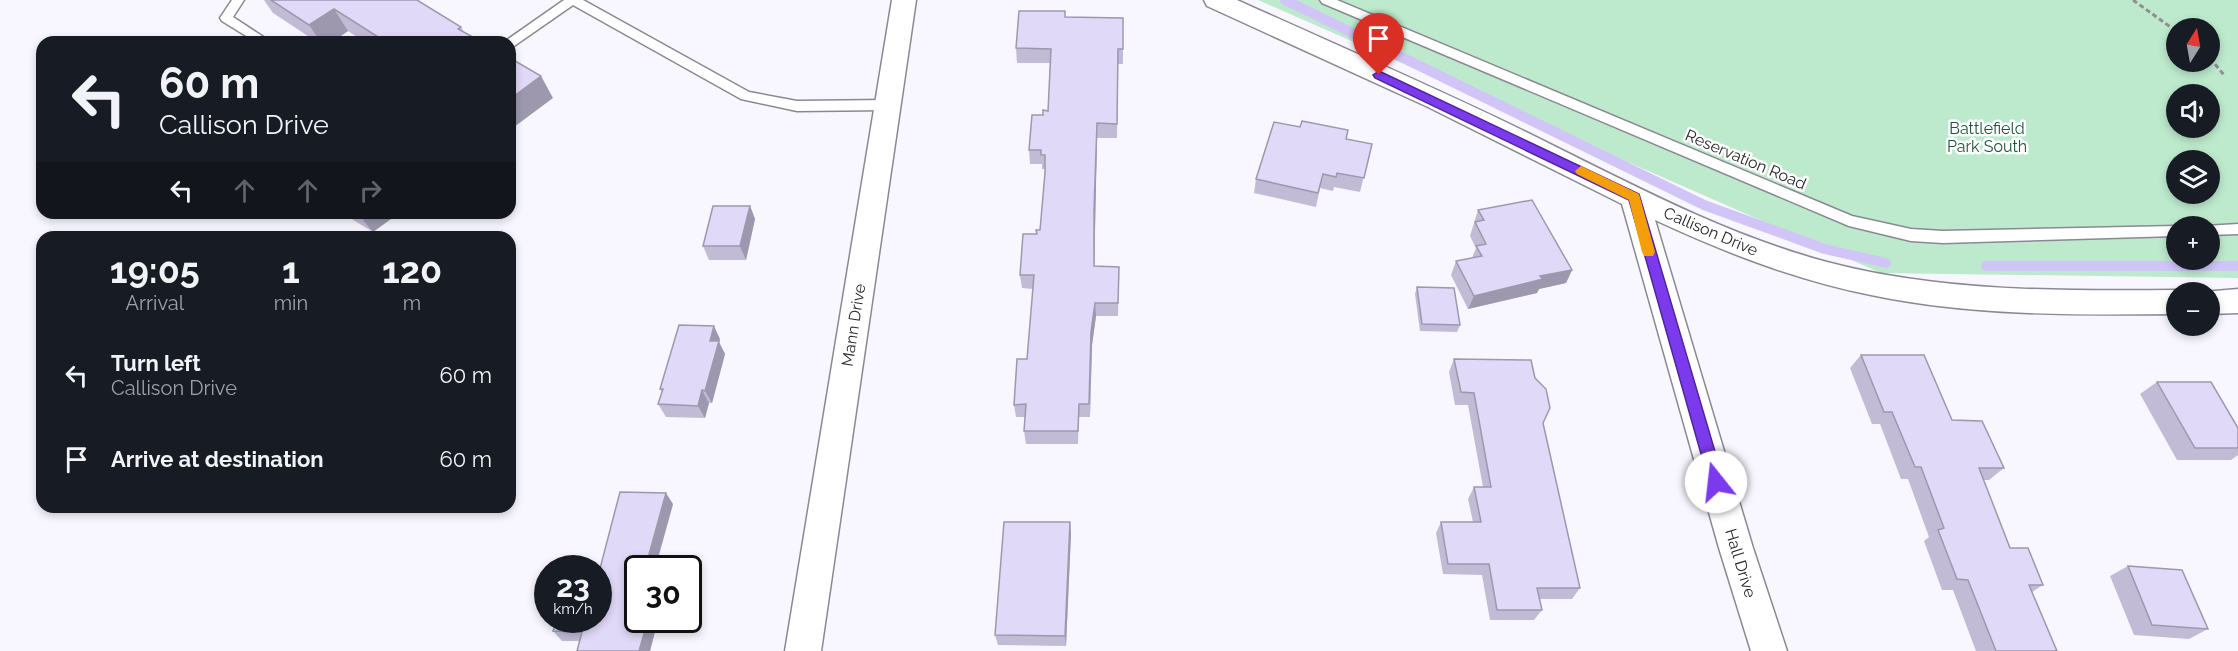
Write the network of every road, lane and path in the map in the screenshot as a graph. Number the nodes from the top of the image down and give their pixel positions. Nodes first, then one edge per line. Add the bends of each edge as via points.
1 (238, 0) edge
2 (572, 0) edge
3 (904, 0) edge
4 (1216, 0) edge
5 (1326, 0) edge
6 (2133, 0) edge
7 (2166, 24) edge
8 (255, 36) edge
9 (516, 39) edge
10 (2220, 70) edge
11 (2224, 75) dead end
12 (888, 105) junction
13 (1634, 197) junction
14 (2238, 229) edge
15 (2220, 230) edge
16 (2166, 231) edge
17 (2238, 301) edge
18 (2166, 302) edge
19 (2220, 302) edge
20 (803, 651) edge
21 (1769, 651) edge

1 - 8 lane via 226,18
2 - 9 lane
2 - 12 lane via 746,96 797,106
3 - 12 street, Mann Drive
4 - 13 street, Callison Drive
5 - 16 lane, Reservation Road via 1849,221 1911,235 1943,237
6 - 7 path
10 - 11 path
12 - 20 street, Mann Drive
13 - 18 street, Callison Drive via 1753,250 1875,284 1962,297
13 - 21 street, Hall Drive
14 - 15 lane
17 - 19 street

